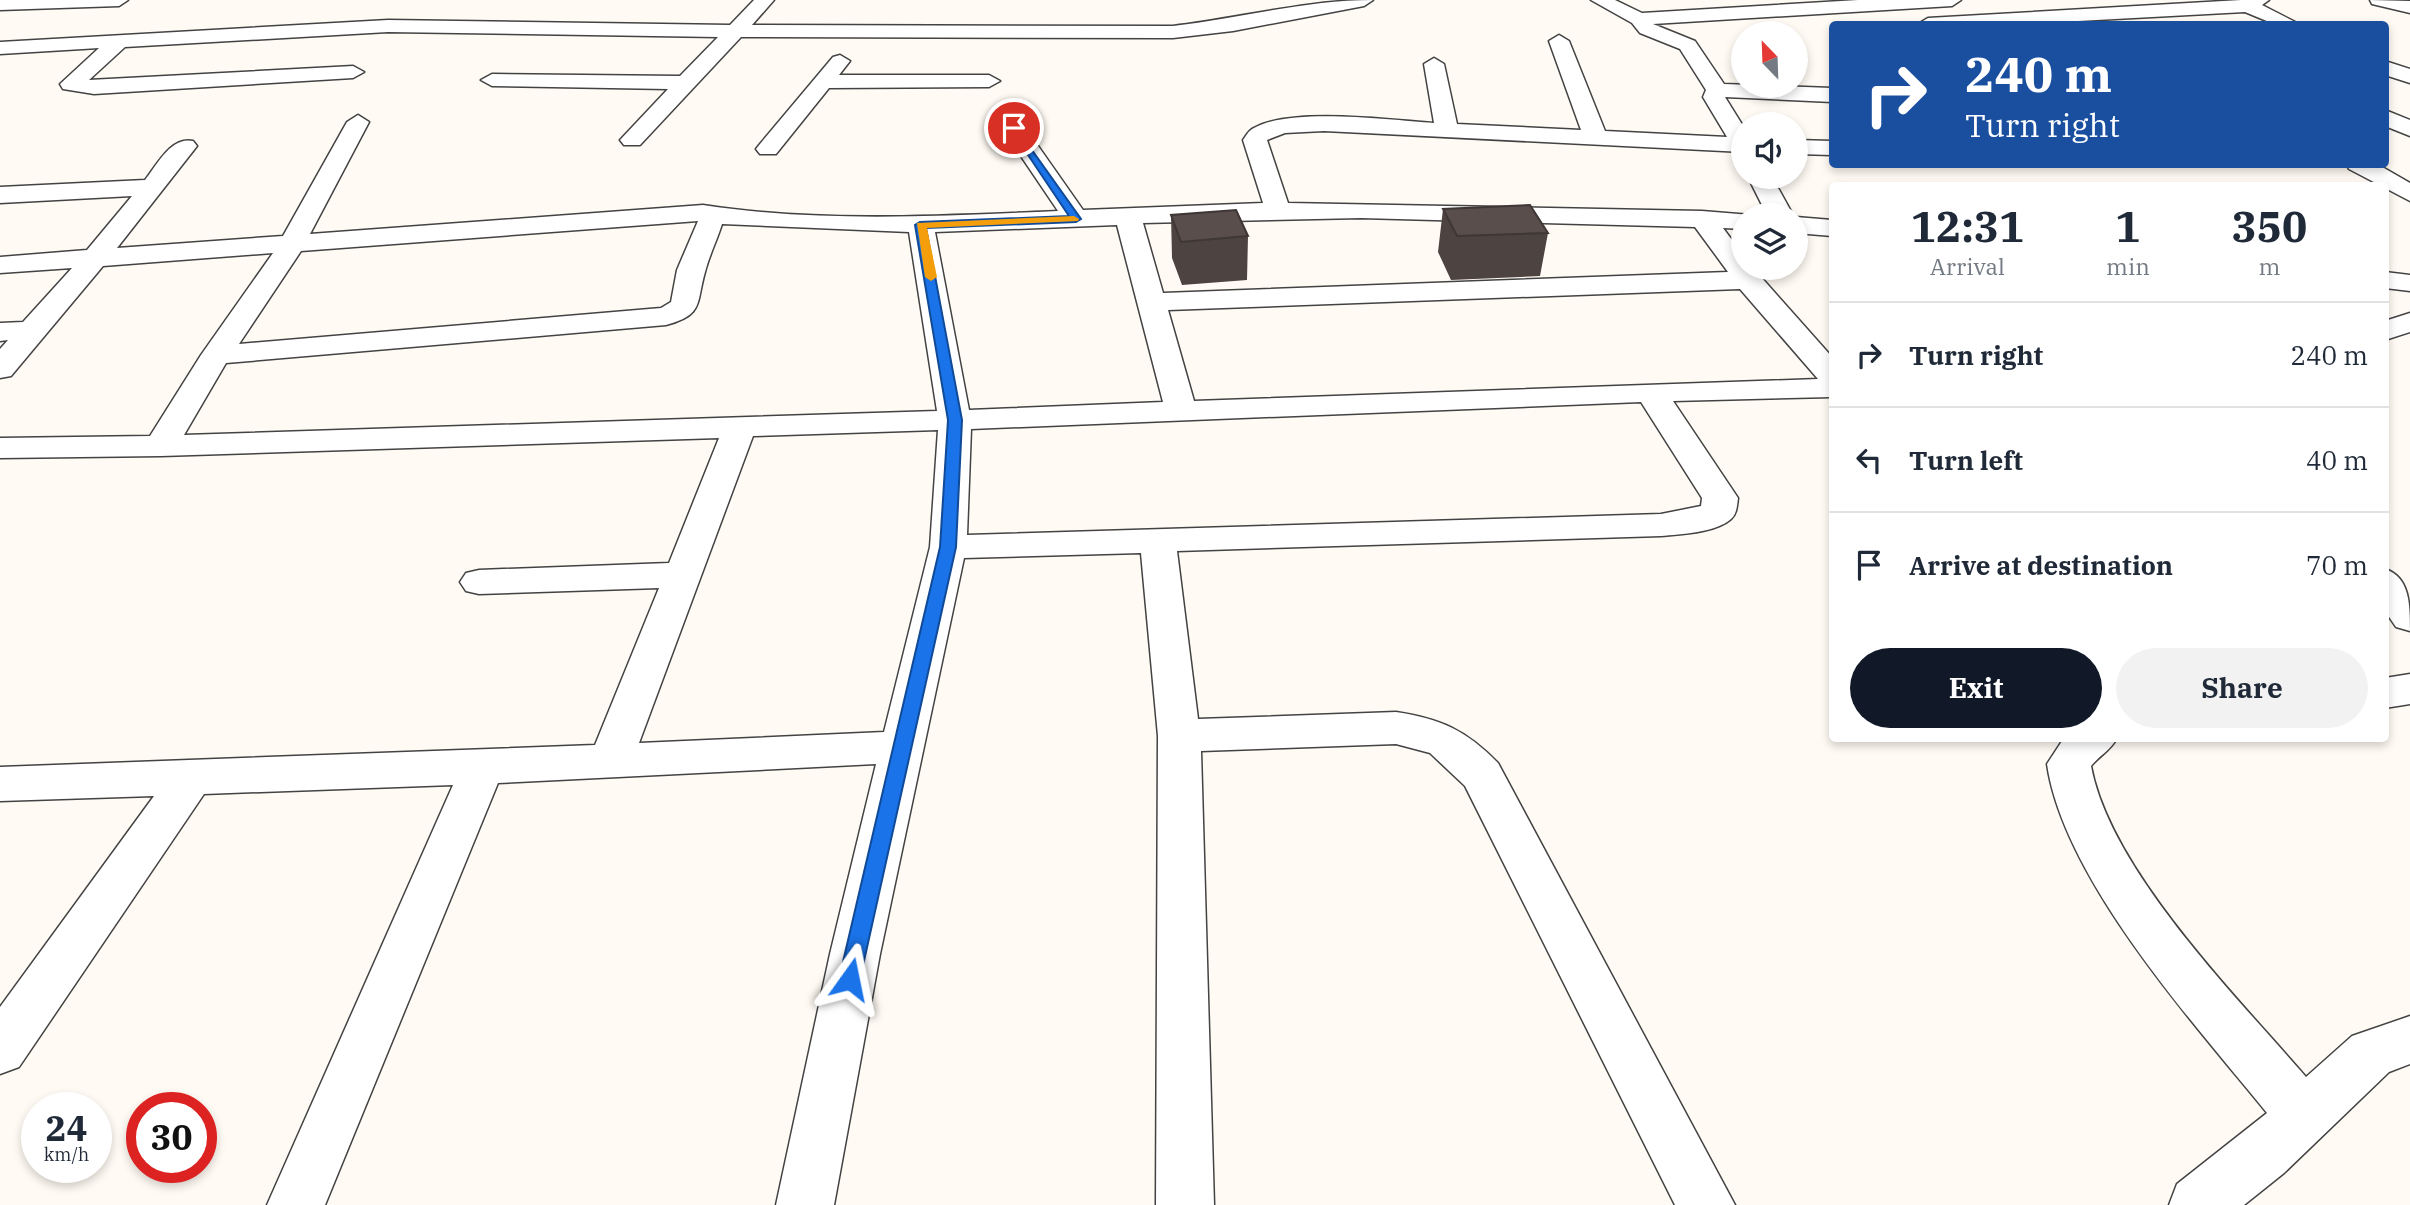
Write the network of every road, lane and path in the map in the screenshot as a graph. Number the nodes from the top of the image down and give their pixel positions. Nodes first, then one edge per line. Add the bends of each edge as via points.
1 (119, 0) edge
2 (765, 0) edge
3 (1364, 0) edge
4 (1607, 0) edge
5 (1952, 0) edge
6 (2047, 0) edge
7 (2148, 0) edge
8 (2379, 0) edge
9 (25, 2) edge
10 (2254, 3) edge
11 (0, 4) edge
12 (2410, 7) edge
13 (2171, 11) junction
14 (318, 13) dead end
15 (0, 19) edge
16 (1639, 19) junction
17 (2084, 20) edge
18 (2045, 21) edge
19 (2192, 21) edge
20 (2284, 21) edge
21 (740, 29) junction
22 (865, 29) junction
23 (303, 31) junction
24 (120, 41) junction
25 (1559, 41) dead end
26 (0, 48) edge
27 (1434, 64) dead end
28 (2389, 69) edge
29 (353, 72) dead end
30 (2410, 77) edge
31 (492, 80) dead end
32 (989, 81) dead end
33 (824, 82) junction
34 (687, 83) junction
35 (1717, 90) junction
36 (1829, 95) edge
37 (2389, 119) edge
38 (358, 122) dead end
39 (1731, 125) edge
40 (1014, 128) dead end
41 (2410, 129) edge
42 (1447, 130) junction
43 (1596, 138) junction
44 (632, 140) dead end
45 (1731, 144) edge
46 (2410, 144) edge
47 (185, 146) dead end
48 (2389, 146) edge
49 (1808, 147) edge
50 (1829, 148) edge
51 (768, 149) dead end
52 (2365, 168) edge
53 (153, 187) junction
54 (2410, 193) edge
55 (0, 195) edge
56 (1279, 210) junction
57 (1128, 216) junction
58 (1076, 219) junction
59 (1702, 219) junction
60 (1731, 220) edge
61 (723, 221) junction
62 (920, 225) junction
63 (1808, 226) edge
64 (1829, 228) edge
65 (288, 250) junction
66 (1731, 257) edge
67 (91, 264) junction
68 (0, 265) edge
69 (0, 275) edge
70 (1748, 280) joint
71 (1151, 302) junction
72 (2410, 322) edge
73 (32, 330) junction
74 (2389, 330) edge
75 (0, 332) edge
76 (216, 355) junction
77 (0, 369) edge
78 (1829, 373) edge
79 (1829, 388) edge
80 (1651, 391) junction
81 (1181, 411) junction
82 (955, 420) junction
83 (740, 427) junction
84 (161, 446) junction
85 (0, 448) edge
86 (1158, 542) junction
87 (948, 547) junction
88 (680, 575) junction
89 (479, 582) dead end
90 (2389, 587) edge
91 (2410, 618) edge
92 (2410, 689) edge
93 (2389, 692) edge
94 (1179, 736) junction
95 (2088, 742) edge
96 (902, 747) junction
97 (611, 760) junction
98 (483, 767) junction
99 (191, 778) junction
100 (0, 784) edge
101 (2410, 1040) edge
102 (0, 1050) edge
103 (2304, 1115) junction
104 (296, 1205) edge
105 (805, 1205) edge
106 (1185, 1205) edge
107 (1706, 1205) edge
108 (2198, 1205) edge

1 - 9 street
2 - 21 street
3 - 22 street via 1174,32
4 - 16 street
5 - 16 street
6 - 17 street
7 - 13 street
8 - 12 street
9 - 11 street
9 - 15 street
10 - 13 street
10 - 20 street
13 - 17 street
13 - 19 street
14 - 23 street
16 - 35 street via 1647,29 1688,45
17 - 18 street
21 - 22 street
21 - 23 street via 388,26
21 - 34 street
22 - 33 street
23 - 24 street
24 - 26 street
24 - 29 street via 71,83 94,88
25 - 43 street
27 - 42 street
28 - 30 street
31 - 34 street
32 - 33 street
33 - 51 street
34 - 44 street
35 - 36 street
35 - 39 street via 1714,97
37 - 41 street
38 - 65 street
40 - 58 street
42 - 43 street
42 - 56 street via 1314,124 1260,133 1255,140
43 - 45 street
46 - 48 street
47 - 53 street
49 - 50 street
52 - 54 street
53 - 55 street
53 - 67 street
56 - 57 street
56 - 59 street
57 - 58 street
57 - 71 street
58 - 62 street
59 - 60 street
59 - 66 street
61 - 62 street
61 - 65 street
61 - 76 street via 691,270 683,308 666,316
62 - 82 street
63 - 64 street
65 - 67 street
65 - 76 street
67 - 68 street
67 - 69 street
67 - 73 street
70 - 71 street
70 - 78 street
71 - 81 street
72 - 74 street
73 - 75 street
73 - 77 street
76 - 84 street
79 - 80 street
80 - 81 street
80 - 86 street via 1720,498 1718,512 1661,525
81 - 82 street
82 - 83 street
82 - 87 street
83 - 84 street
83 - 88 street
84 - 85 street
86 - 87 street
86 - 94 street
87 - 96 street
88 - 89 street
88 - 97 street
90 - 91 street
92 - 93 street
94 - 106 street
94 - 107 street via 1396,728 1426,732 1456,746 1482,775
95 - 103 street via 2069,764 2072,792 2129,899 2154,936
96 - 97 street
96 - 105 street
97 - 98 street
98 - 99 street
98 - 104 street
99 - 100 street
99 - 102 street
101 - 103 street via 2371,1053
103 - 108 street

